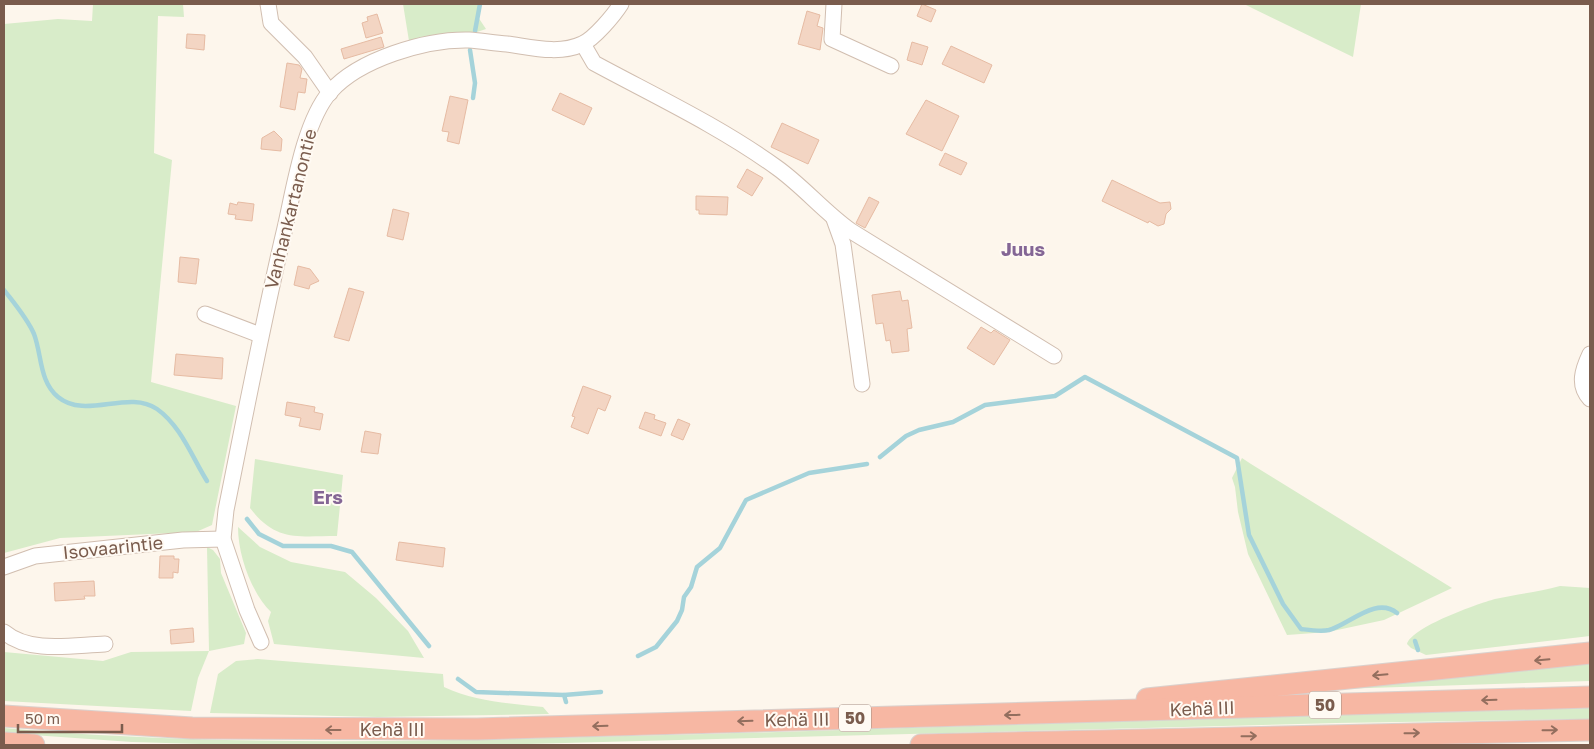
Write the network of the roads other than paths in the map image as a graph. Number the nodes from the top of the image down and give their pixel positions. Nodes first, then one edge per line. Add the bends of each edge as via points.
1 (268, 4) edge
2 (621, 4) edge
3 (834, 4) edge
4 (583, 44) junction
5 (890, 66) dead end
6 (330, 92) junction
7 (834, 219) junction
8 (205, 314) dead end
9 (260, 334) junction
10 (1590, 354) edge
11 (1054, 356) dead end
12 (862, 384) dead end
13 (1590, 400) edge
14 (223, 540) junction
15 (4, 567) edge
16 (4, 632) edge
17 (261, 642) dead end
18 (105, 644) dead end
19 (1585, 655) edge
20 (1590, 697) edge
21 (1061, 714) junction
22 (4, 716) edge
23 (1590, 730) edge
24 (4, 743) edge
25 (34, 745) edge
26 (921, 745) edge

1 - 6 street via 271,23 305,57
2 - 4 street, Vanhankartanontie via 614,15
3 - 5 street via 832,39
4 - 6 street, Vanhankartanontie via 558,50 468,40 410,48 380,58 350,74
4 - 7 street via 594,63 749,147 801,186
6 - 9 street, Vanhankartanontie via 314,118 297,174
7 - 11 street
7 - 12 street via 843,244
8 - 9 street
9 - 14 street, Vanhankartanontie
10 - 13 street via 1582,372 1583,385
14 - 15 street, Isovaarintie via 183,540 35,556
14 - 17 street, Vanhankartanontie
16 - 18 street via 30,645
19 -> 21 highway via 1161,696
20 -> 21 highway, Kehä III / 50
21 -> 22 highway, Kehä III / 50 via 477,730 192,728
26 -> 23 highway, Kehä III / 50
24 - 25 highway

